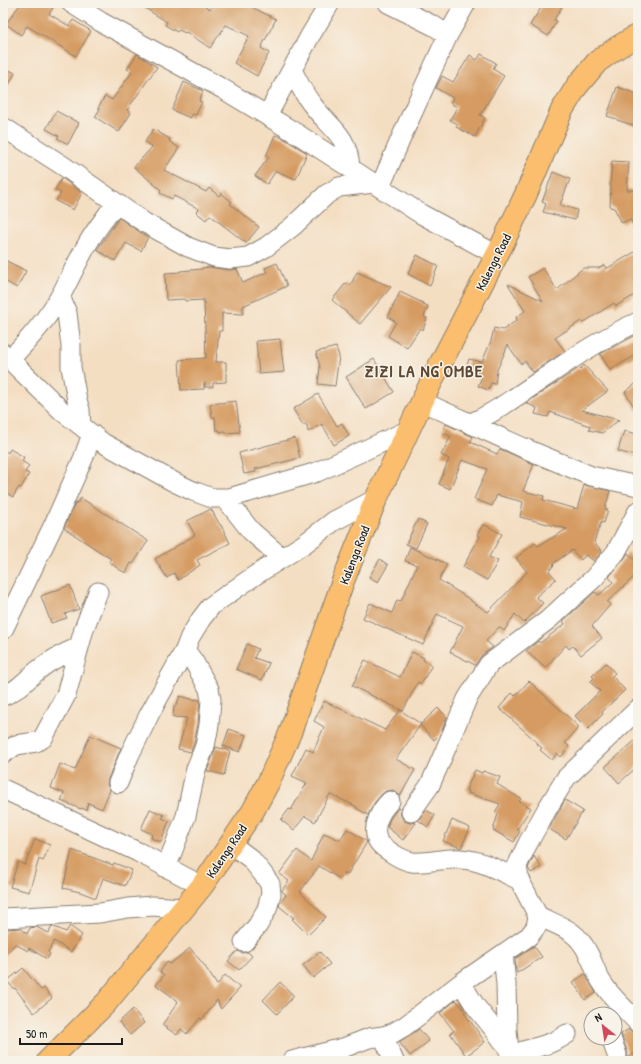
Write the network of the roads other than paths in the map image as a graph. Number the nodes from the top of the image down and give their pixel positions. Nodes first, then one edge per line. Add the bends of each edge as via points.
1 (71, 3) edge
2 (388, 3) edge
3 (466, 3) edge
4 (325, 6) edge
5 (448, 34) junction
6 (638, 35) edge
7 (292, 70) junction
8 (267, 116) junction
9 (3, 127) edge
10 (350, 168) junction
11 (377, 185) junction
12 (116, 203) junction
13 (497, 255) junction
14 (60, 296) junction
15 (638, 322) edge
16 (5, 356) edge
17 (423, 402) junction
18 (470, 424) junction
19 (86, 430) junction
20 (410, 430) junction
21 (638, 486) edge
22 (225, 498) junction
23 (376, 500) junction
24 (638, 511) edge
25 (282, 558) junction
26 (98, 592) dead end
27 (3, 630) edge
28 (79, 647) junction
29 (185, 650) junction
30 (3, 696) edge
31 (638, 709) edge
32 (3, 754) edge
33 (118, 783) dead end
34 (3, 789) edge
35 (390, 801) dead end
36 (411, 812) dead end
37 (231, 844) junction
38 (166, 868) junction
39 (521, 881) junction
40 (202, 886) junction
41 (184, 908) junction
42 (538, 916) junction
43 (3, 918) edge
44 (244, 942) dead end
45 (503, 954) junction
46 (461, 983) junction
47 (616, 1006) edge
48 (623, 1013) edge
49 (638, 1023) edge
50 (567, 1034) dead end
51 (383, 1036) junction
52 (512, 1056) edge
53 (48, 1061) edge
54 (292, 1061) edge
55 (394, 1061) edge

1 - 8 street
2 - 5 street
3 - 5 street
4 - 7 street
5 - 11 street
6 - 13 main road, Kalenga Road via 597,62 577,86 562,110
7 - 8 street
7 - 10 street via 310,102 343,141 347,148
8 - 10 street
9 - 12 street
10 - 11 street
11 - 12 street via 339,187 266,247 248,257 230,259 214,257 188,247
11 - 13 street via 421,214
12 - 14 street via 88,242
13 - 17 main road, Kalenga Road
14 - 16 street via 35,333
14 - 19 street via 67,313 71,367
15 - 18 street via 622,328 584,351 504,405
16 - 19 street via 62,411
17 - 18 street
17 - 20 main road, Kalenga Road
18 - 21 street via 590,476
19 - 22 street via 102,443 186,488 212,498
19 - 27 street via 83,460
20 - 22 street via 317,472
20 - 23 main road, Kalenga Road
22 - 25 street via 251,532
23 - 25 street via 334,521
23 - 37 main road, Kalenga Road via 290,733 253,812
24 - 36 street via 616,552 594,578 548,620 489,664 467,699 430,785
25 - 29 street via 211,606 190,637
26 - 28 street
28 - 30 street via 52,660 19,688
28 - 32 street via 66,695 43,738 36,742 16,745
29 - 33 street via 150,713
29 - 38 street via 209,689 209,725 186,816
31 - 39 street via 566,778 536,827 517,866
34 - 38 street via 138,852
35 - 39 street via 379,816 376,829 380,844 390,852 412,862 461,858 480,862
37 - 40 main road, Kalenga Road
37 - 44 street via 251,859 270,884 271,894 267,909
38 - 40 street
39 - 42 street
40 - 41 main road, Kalenga Road
41 - 43 street via 152,906 100,913
41 - 53 main road, Kalenga Road via 106,1003
42 - 45 street via 536,927 529,936
42 - 47 street via 565,928 578,938
45 - 46 street
45 - 52 street via 507,1030
46 - 51 street via 405,1026
46 - 52 street
48 - 49 street
50 - 52 street via 558,1041
51 - 54 street
51 - 55 street

